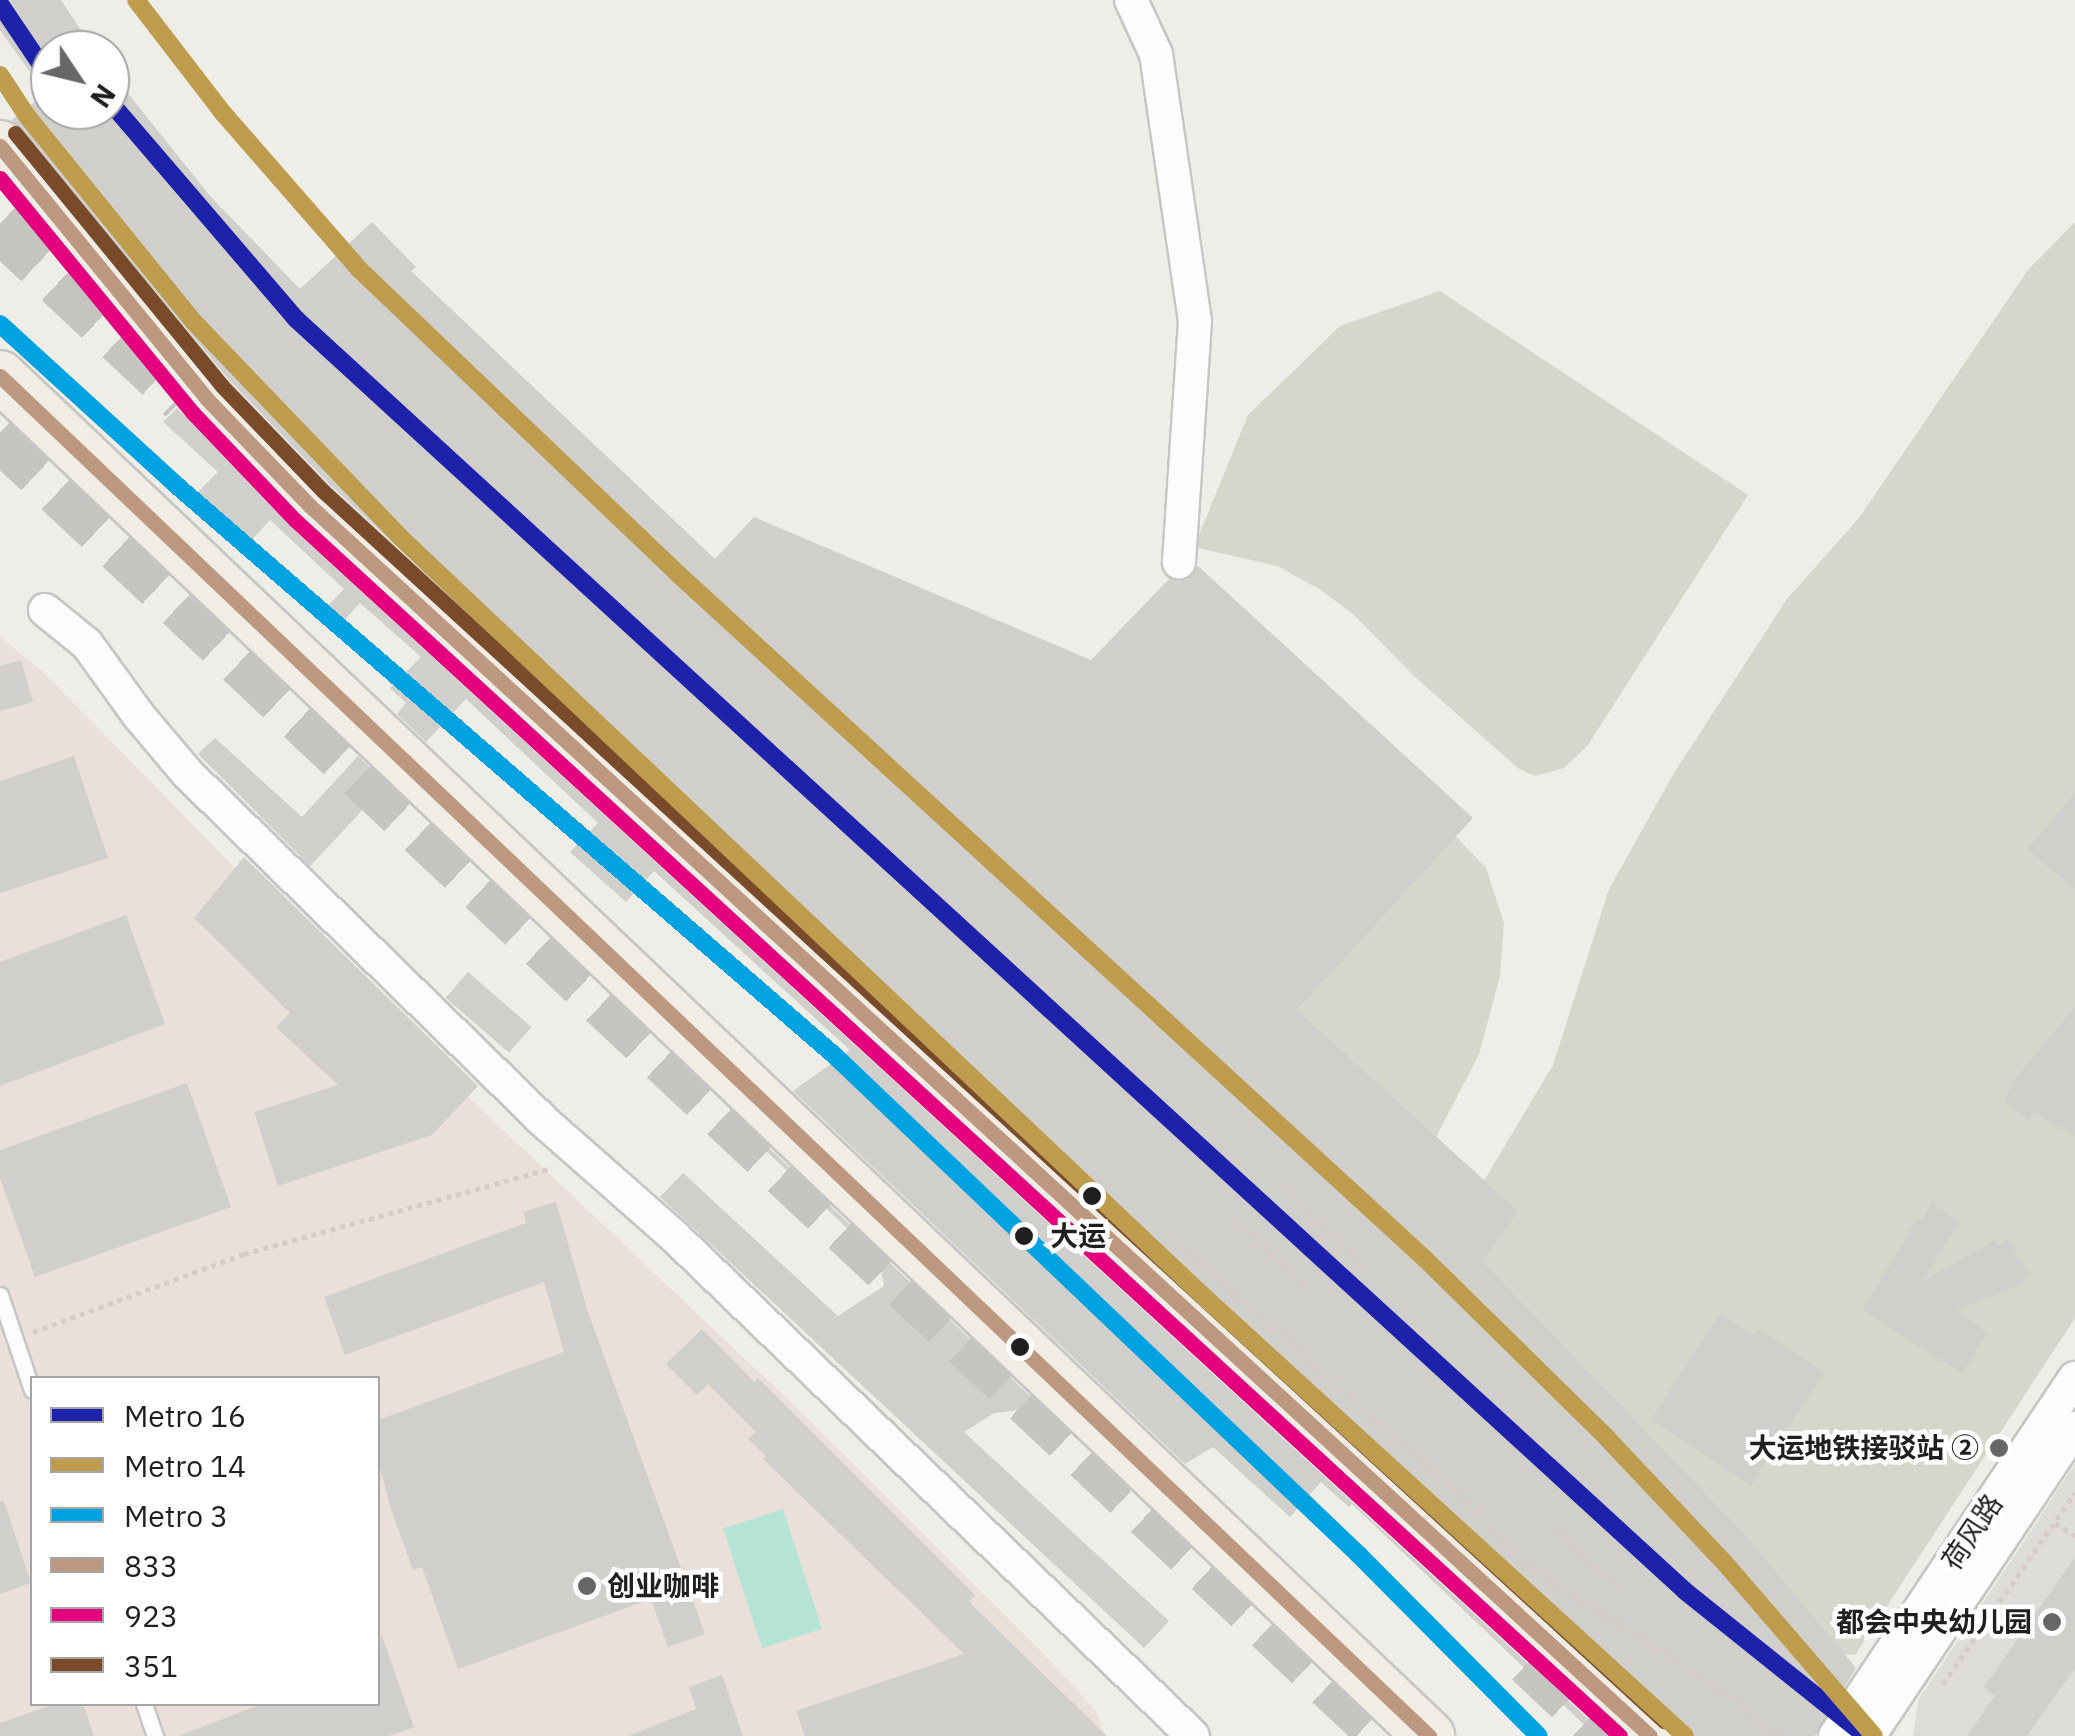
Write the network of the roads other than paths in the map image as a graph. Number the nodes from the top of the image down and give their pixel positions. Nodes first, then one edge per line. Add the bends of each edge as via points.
1 (1131, 0) edge
2 (0, 146) edge
3 (0, 376) edge
4 (1179, 562) dead end
5 (45, 610) dead end
6 (0, 1296) edge
7 (2075, 1378) edge
8 (30, 1384) edge
9 (2075, 1428) edge
10 (145, 1706) edge
11 (156, 1736) edge
12 (1193, 1736) edge
13 (1429, 1736) edge
14 (1650, 1736) edge
15 (1834, 1736) edge
16 (1869, 1736) edge

1 - 4 street via 1156,54 1195,321
2 - 14 main road via 207,399 310,505
3 - 13 main road
5 - 12 street via 88,644 188,774 540,1118 676,1237
6 - 8 lane
7 - 15 street, 荷风路
9 - 16 street, 荷风路
10 - 11 lane

